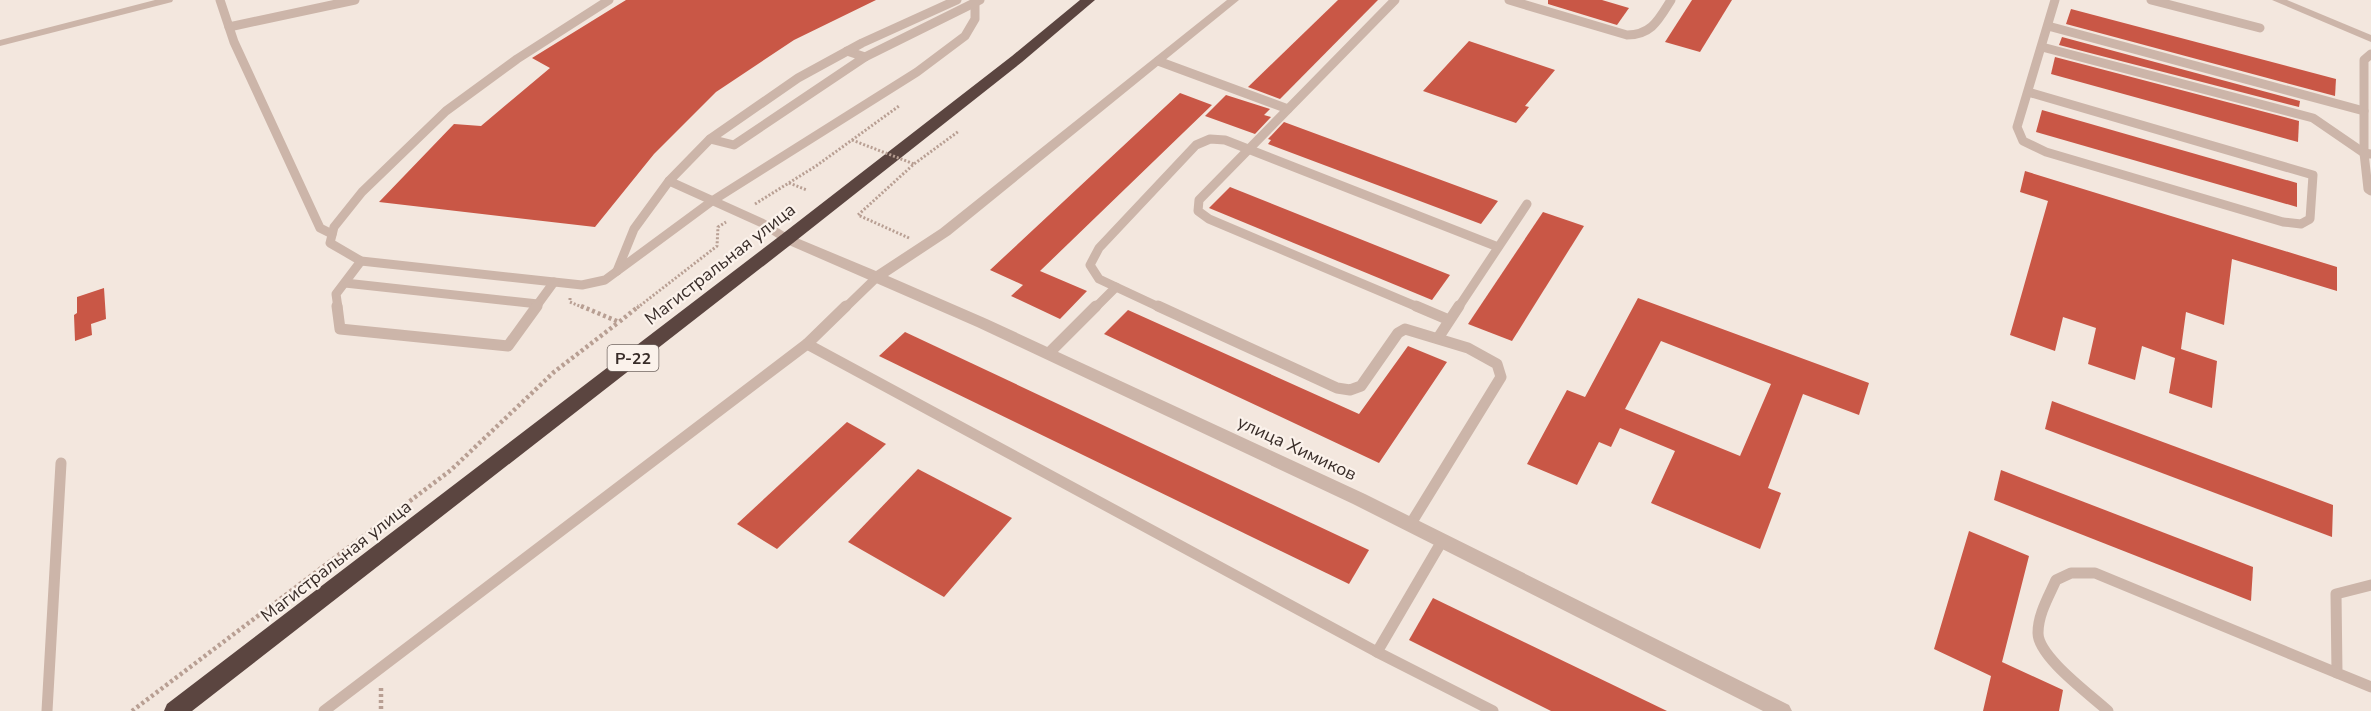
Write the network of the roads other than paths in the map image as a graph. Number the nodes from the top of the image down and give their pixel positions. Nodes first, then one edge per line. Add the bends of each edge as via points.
1 (168, 0) edge
2 (220, 0) edge
3 (355, 0) edge
4 (609, 0) edge
5 (957, 0) edge
6 (1088, 0) edge
7 (1234, 0) edge
8 (1395, 0) edge
9 (1509, 0) edge
10 (1671, 0) edge
11 (2055, 0) edge
12 (2151, 0) edge
13 (2277, 0) edge
14 (978, 1) edge
15 (2048, 26) junction
16 (229, 27) junction
17 (2260, 28) dead end
18 (2371, 39) edge
19 (0, 43) edge
20 (2042, 46) junction
21 (847, 51) junction
22 (2371, 54) edge
23 (865, 57) junction
24 (1158, 61) junction
25 (2028, 92) junction
26 (2300, 94) junction
27 (1288, 109) junction
28 (2364, 111) junction
29 (2313, 118) junction
30 (710, 139) junction
31 (1247, 150) junction
32 (2368, 153) edge
33 (669, 181) junction
34 (2371, 191) edge
35 (712, 201) junction
36 (1527, 204) dead end
37 (332, 234) junction
38 (787, 239) junction
39 (1498, 247) junction
40 (361, 261) junction
41 (616, 272) junction
42 (877, 277) junction
43 (554, 282) junction
44 (345, 283) junction
45 (1116, 287) junction
46 (538, 304) junction
47 (1449, 320) junction
48 (1438, 338) junction
49 (807, 344) junction
50 (1049, 353) junction
51 (61, 463) dead end
52 (1410, 525) junction
53 (1442, 542) junction
54 (2370, 583) edge
55 (1377, 652) junction
56 (2337, 673) junction
57 (2371, 687) edge
58 (47, 711) edge
59 (175, 711) edge
60 (324, 711) edge
61 (1493, 711) edge
62 (1782, 711) edge
63 (2109, 711) edge

1 - 19 street
2 - 16 lane
3 - 16 lane
4 - 37 lane via 517,59 446,111 362,192
5 - 21 lane
6 - 38 highway, Магистральная улица / Р-22
7 - 24 street
8 - 27 lane
9 - 10 lane via 1640,36 1648,33
11 - 15 lane
12 - 17 lane
13 - 18 street
14 - 23 lane
14 - 35 lane via 975,19 965,36 917,72
15 - 20 lane
15 - 26 lane
16 - 37 lane via 320,228
20 - 25 lane
20 - 29 lane
21 - 23 lane
21 - 30 lane via 798,78
22 - 28 lane via 2364,60
23 - 30 lane via 734,145
24 - 27 lane
24 - 42 street via 927,246
25 - 25 lane via 2017,126 2023,141 2046,152 2283,222 2301,224 2310,219 2313,175
26 - 28 lane
26 - 29 lane
27 - 31 lane
28 - 32 lane
29 - 32 lane
30 - 33 lane
31 - 39 lane
31 - 45 lane via 1225,140 1210,139 1196,146 1099,248 1090,265 1099,279
31 - 47 lane via 1199,201 1198,211
32 - 34 lane
33 - 35 lane
33 - 41 lane via 634,229
35 - 38 lane
35 - 41 lane
36 - 39 lane
37 - 40 lane via 330,243
38 - 42 street, улица Химиков
38 - 59 highway, Магистральная улица / Р-22
39 - 47 lane
40 - 43 lane
40 - 44 lane
41 - 43 lane via 605,280 582,285
42 - 49 lane
42 - 50 street, улица Химиков
43 - 46 lane
44 - 46 lane
44 - 46 lane via 336,294 340,329 508,346
45 - 48 lane via 1337,388 1362,387 1398,333 1405,329
45 - 50 lane
47 - 48 lane
48 - 52 lane via 1489,357 1499,366 1501,377
49 - 55 lane
49 - 60 lane
50 - 52 street, улица Химиков
51 - 58 lane
52 - 53 street, улица Химиков
53 - 55 lane
53 - 62 street, улица Химиков
54 - 56 lane via 2336,594
55 - 61 lane
56 - 57 lane
56 - 63 lane via 2095,573 2071,573 2056,580 2037,636 2045,653

